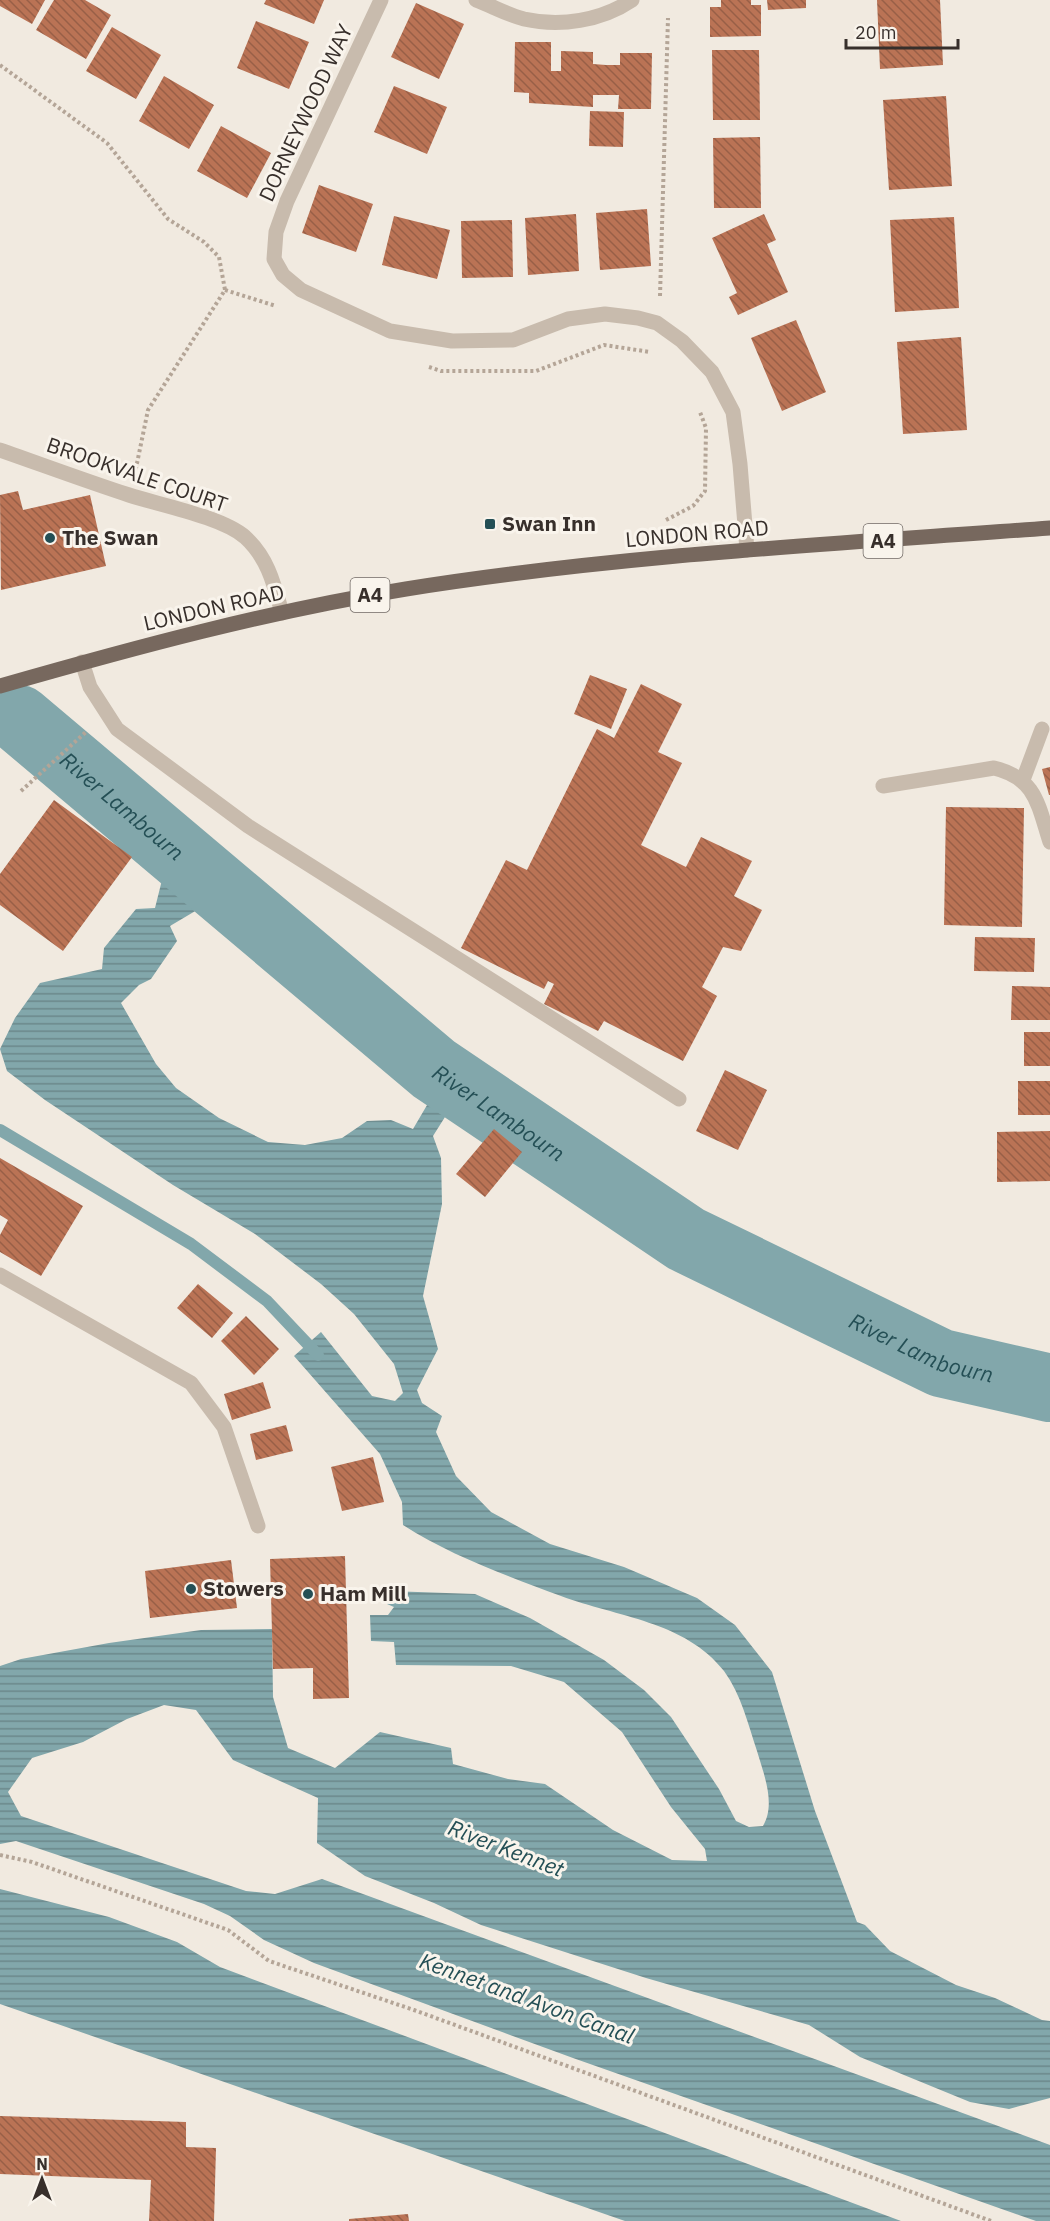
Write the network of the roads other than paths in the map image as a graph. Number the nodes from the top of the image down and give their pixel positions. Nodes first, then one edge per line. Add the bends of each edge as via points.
1 (381, 0) edge
2 (476, 0) edge
3 (632, 0) edge
4 (0, 450) edge
5 (1050, 528) edge
6 (747, 550) junction
7 (282, 614) junction
8 (82, 662) junction
9 (0, 686) edge
10 (1042, 729) dead end
11 (1023, 780) junction
12 (883, 786) dead end
13 (1050, 842) edge
14 (679, 1099) dead end
15 (0, 1275) edge
16 (258, 1526) dead end

1 - 6 street, DORNEYWOOD WAY via 287,201 276,232 274,259 283,275 301,290 390,331 452,341 513,340 568,319 605,314 657,323 682,341 712,372 733,412
2 - 3 street via 543,22 597,18
4 - 7 street, BROOKVALE COURT via 211,520 243,535 260,553 272,577
5 - 6 main road, LONDON ROAD / A4
6 - 7 main road, LONDON ROAD / A4 via 479,578 358,597
7 - 8 main road, LONDON ROAD / A4
8 - 9 main road, LONDON ROAD / A4
8 - 14 street via 90,687 117,729 248,826
10 - 11 street
11 - 12 street via 1010,771 994,768
11 - 13 street via 1034,793
15 - 16 street via 191,1383 224,1427

